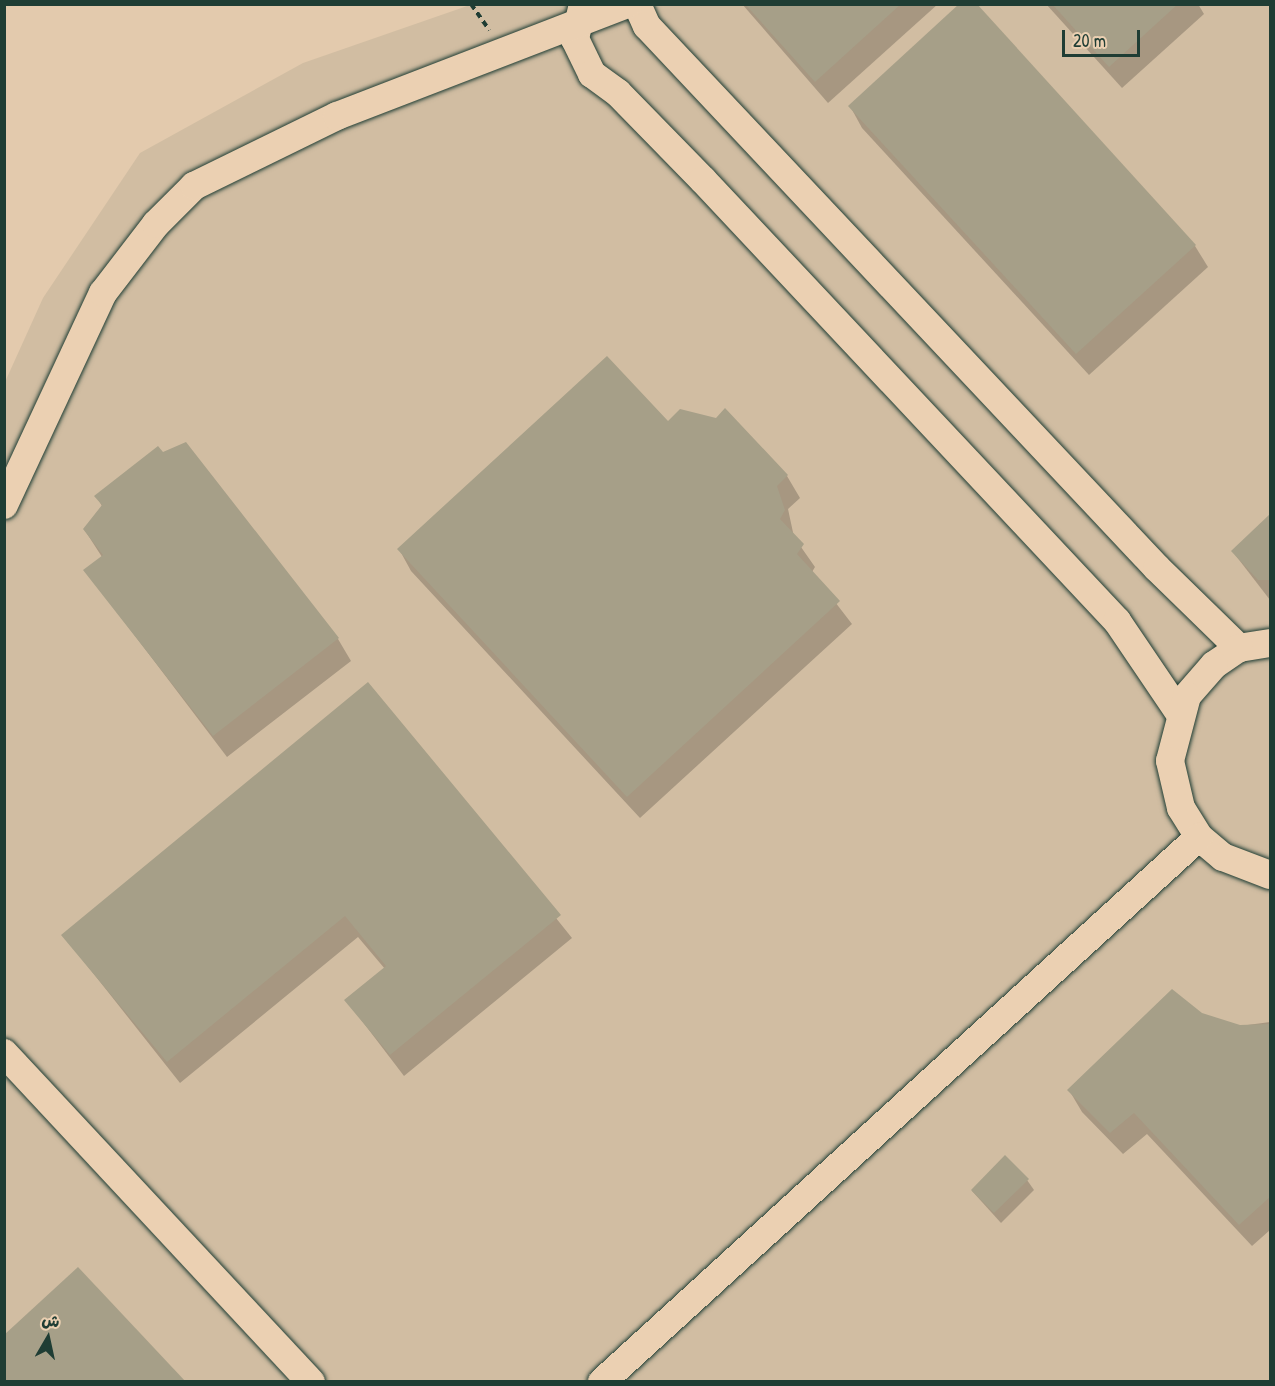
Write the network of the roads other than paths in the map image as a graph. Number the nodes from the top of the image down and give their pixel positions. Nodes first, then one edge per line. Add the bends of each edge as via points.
1 (628, 4) edge
2 (637, 4) edge
3 (579, 14) edge
4 (4, 505) edge
5 (1270, 643) edge
6 (1239, 648) junction
7 (1180, 714) junction
8 (1199, 837) junction
9 (1270, 875) edge
10 (4, 1053) edge
11 (311, 1382) edge
12 (602, 1382) edge

1 - 3 street
2 - 6 street via 647,26
3 - 4 street via 337,116 194,186 156,224 103,293
3 - 7 street via 579,56 592,74 618,93 703,180 1117,621
5 - 6 street
6 - 7 street via 1214,665 1187,696
7 - 8 street via 1170,761 1180,808
8 - 9 street via 1223,857
8 - 12 street
10 - 11 street

